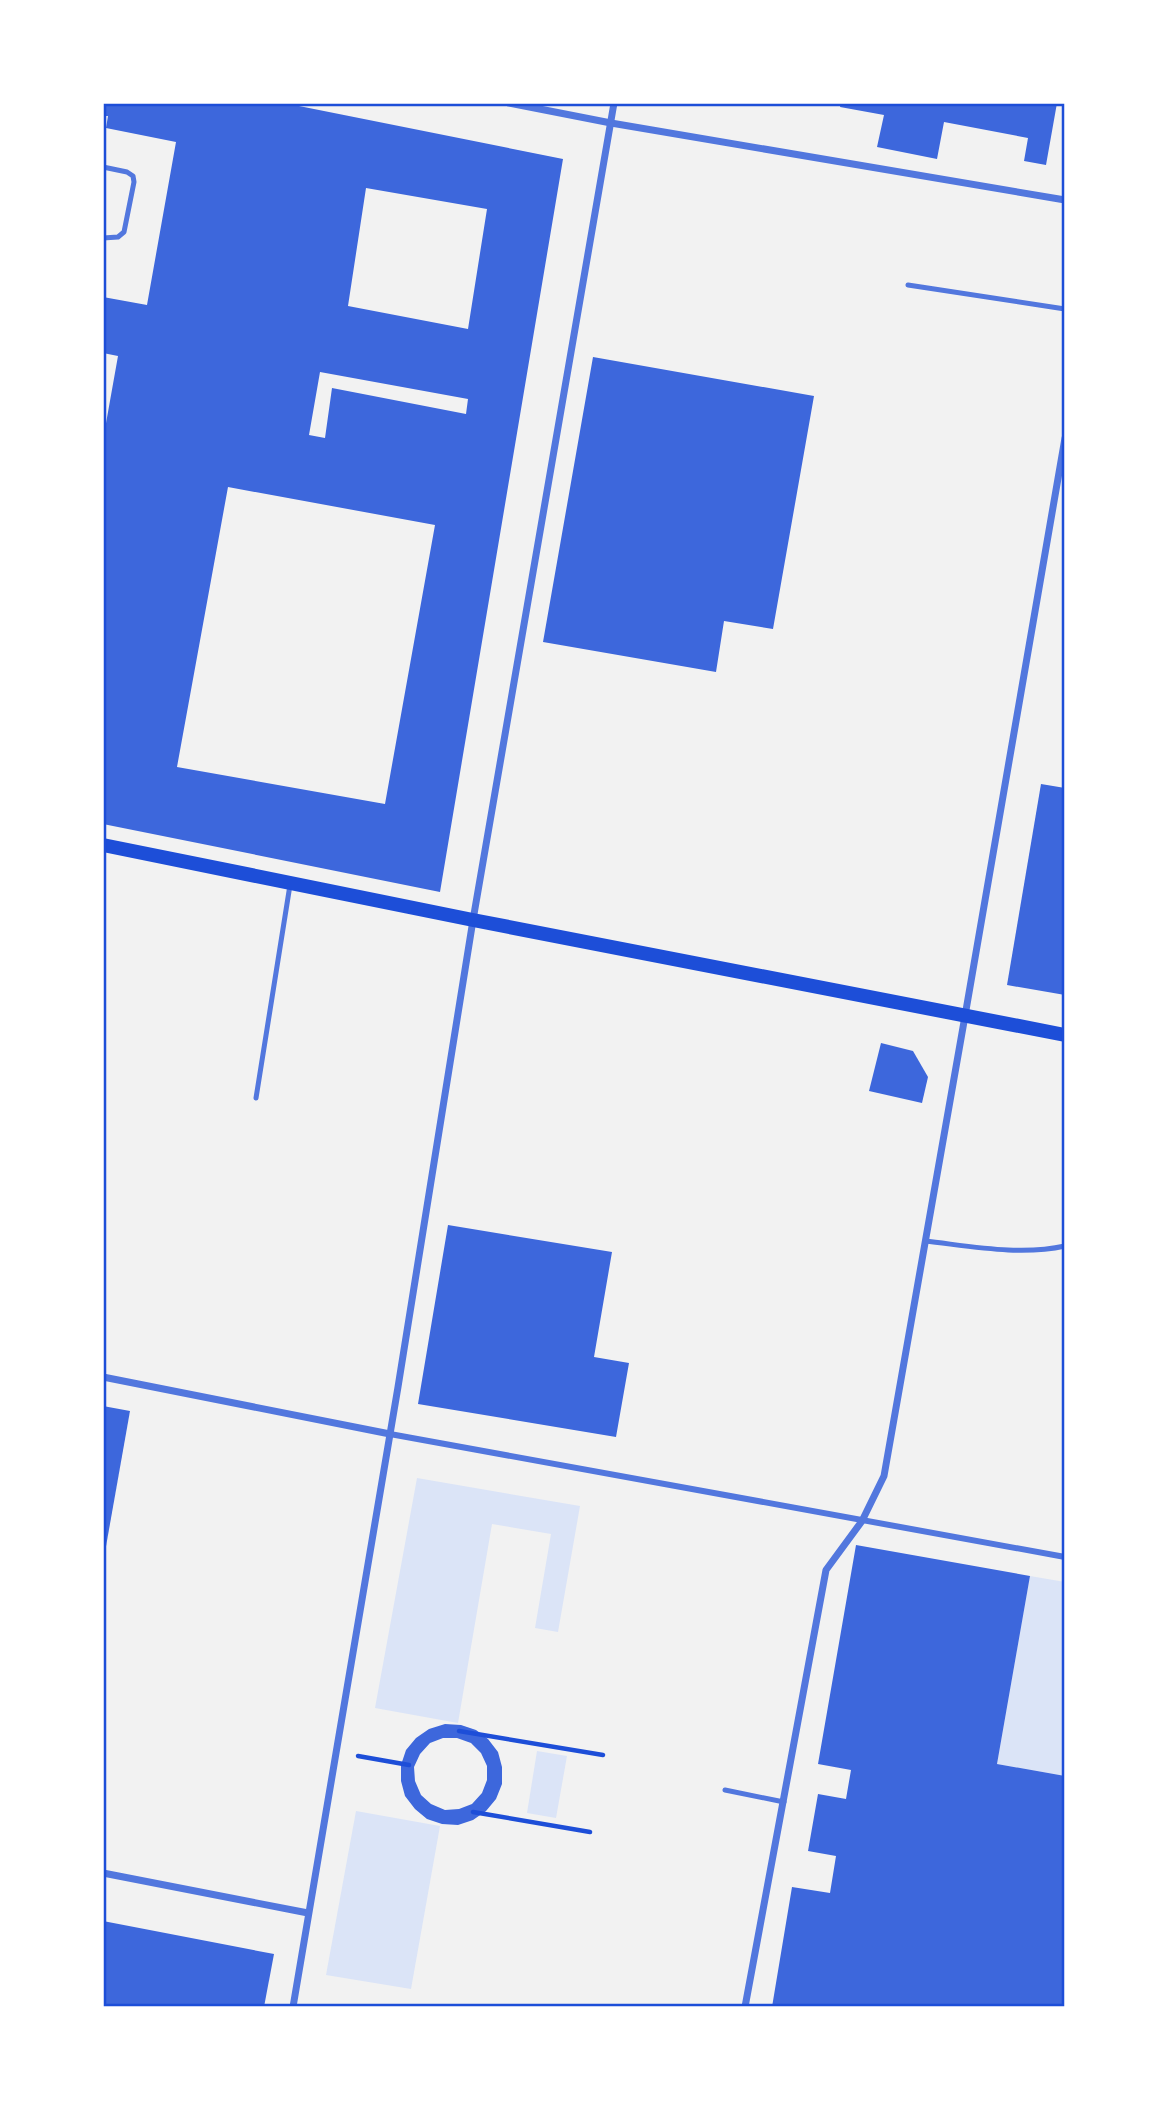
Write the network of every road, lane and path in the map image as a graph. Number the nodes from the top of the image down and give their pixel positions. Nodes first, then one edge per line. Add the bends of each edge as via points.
1 (509, 103) edge
2 (614, 103) edge
3 (611, 123) junction
4 (103, 167) edge
5 (1065, 200) edge
6 (103, 239) edge
7 (908, 285) dead end
8 (1065, 309) edge
9 (1065, 438) edge
10 (103, 845) edge
11 (290, 882) junction
12 (473, 920) junction
13 (965, 1016) junction
14 (1065, 1035) edge
15 (256, 1098) dead end
16 (925, 1241) junction
17 (1065, 1245) edge
18 (103, 1377) edge
19 (390, 1434) junction
20 (862, 1521) junction
21 (1065, 1557) edge
22 (459, 1731) dead end
23 (603, 1755) dead end
24 (366, 1757) dead end
25 (409, 1765) dead end
26 (725, 1790) dead end
27 (784, 1802) junction
28 (473, 1812) dead end
29 (590, 1832) dead end
30 (103, 1873) edge
31 (309, 1913) junction
32 (293, 2007) edge
33 (745, 2007) edge

1 - 3 street
2 - 3 street
3 - 5 street
3 - 12 street
4 - 6 lane via 127,172 134,182 124,232
7 - 8 lane
9 - 13 street
10 - 11 main road
11 - 12 main road
11 - 15 lane
12 - 13 main road
12 - 19 street
13 - 14 main road
13 - 16 street
16 - 17 lane via 1044,1251
16 - 20 street via 884,1476
18 - 19 street
19 - 20 street
19 - 31 street
20 - 21 street
20 - 27 street via 826,1570
22 - 23 path
24 - 25 path
26 - 27 lane
27 - 33 street
28 - 29 path
30 - 31 street
31 - 32 street

